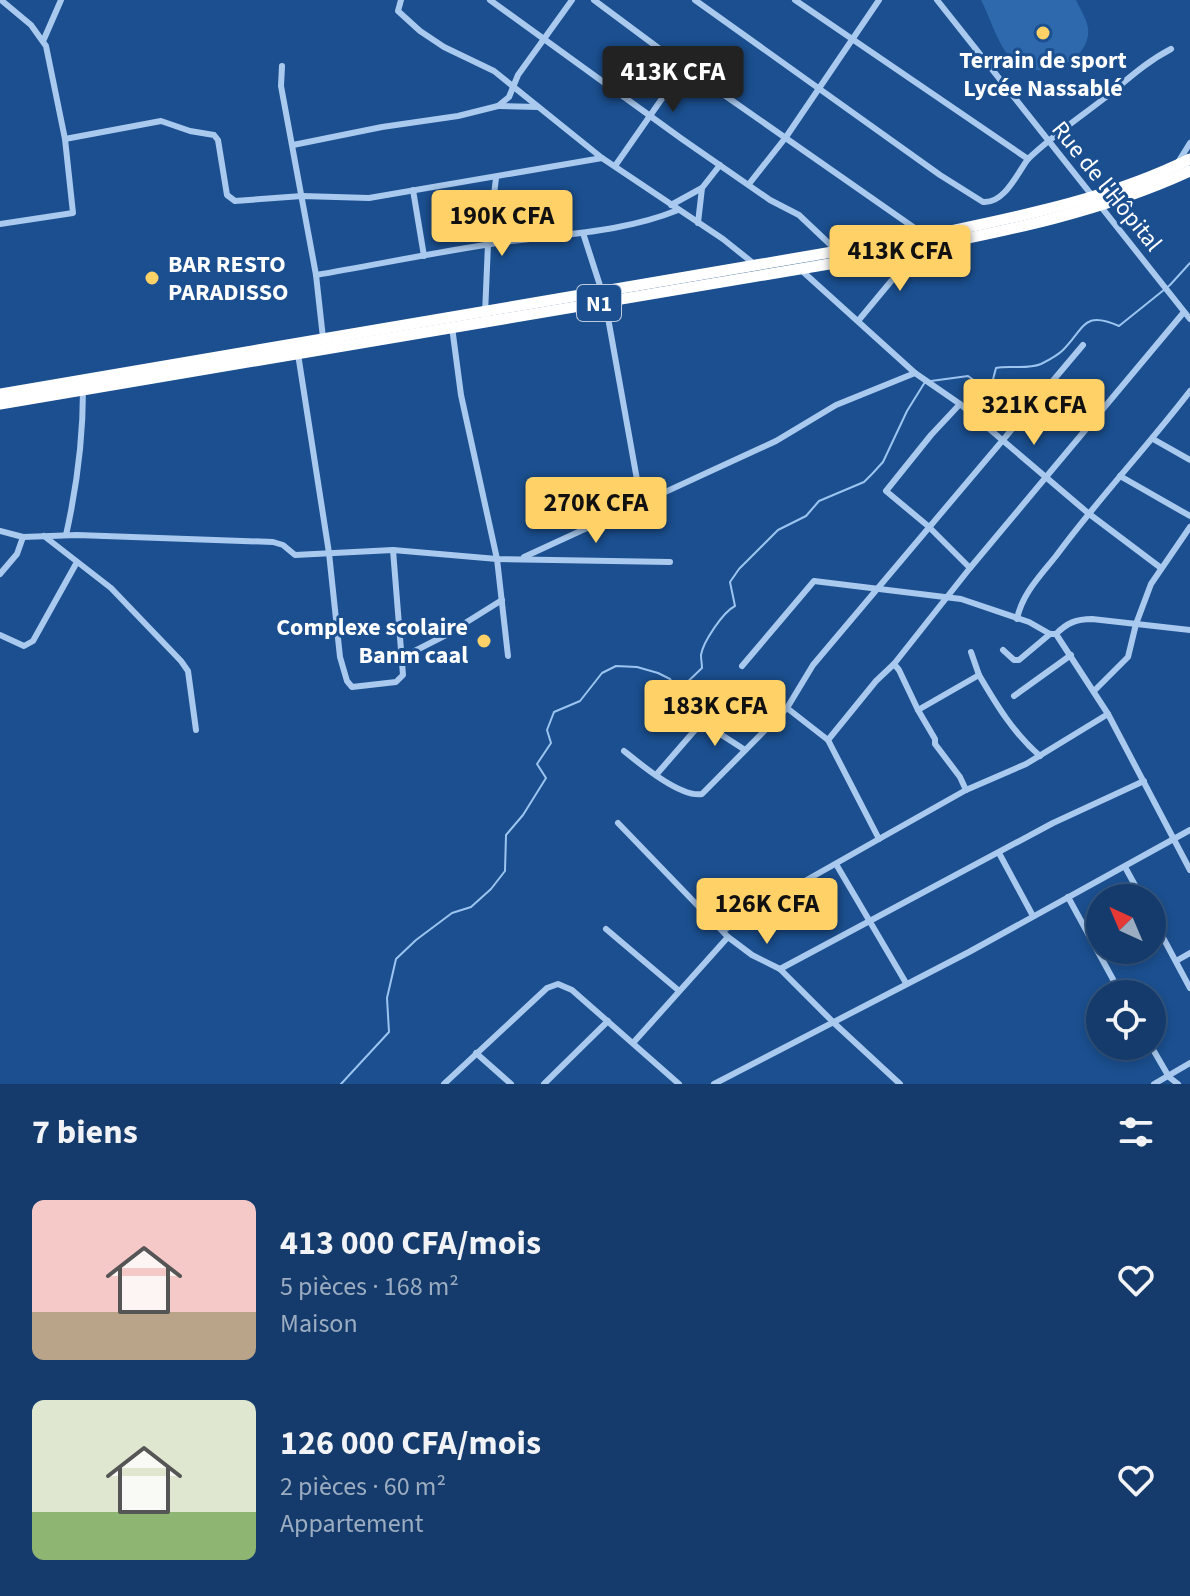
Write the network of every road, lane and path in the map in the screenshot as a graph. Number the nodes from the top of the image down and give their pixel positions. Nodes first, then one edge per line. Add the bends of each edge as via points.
1 (1, 0) edge
2 (61, 0) edge
3 (401, 0) edge
4 (490, 0) edge
5 (572, 0) edge
6 (594, 0) edge
7 (695, 0) edge
8 (937, 0) edge
9 (798, 1) edge
10 (875, 1) edge
11 (543, 37) junction
12 (44, 39) junction
13 (851, 39) junction
14 (1171, 49) dead end
15 (282, 66) dead end
16 (684, 67) junction
17 (513, 85) junction
18 (818, 90) junction
19 (498, 106) junction
20 (538, 107) junction
21 (650, 116) junction
22 (786, 137) junction
23 (65, 139) junction
24 (1047, 140) junction
25 (1190, 143) edge
26 (293, 145) junction
27 (602, 158) junction
28 (1028, 159) junction
29 (1190, 159) edge
30 (720, 165) junction
31 (615, 166) junction
32 (1176, 166) junction
33 (1190, 171) edge
34 (496, 178) junction
35 (749, 184) junction
36 (702, 188) junction
37 (413, 190) junction
38 (302, 196) junction
39 (1096, 202) junction
40 (675, 208) junction
41 (698, 223) junction
42 (0, 224) edge
43 (583, 233) junction
44 (926, 236) junction
45 (488, 244) junction
46 (837, 251) junction
47 (900, 252) junction
48 (424, 256) junction
49 (757, 269) junction
50 (799, 269) junction
51 (316, 275) junction
52 (603, 296) junction
53 (1184, 312) junction
54 (485, 317) junction
55 (1190, 319) edge
56 (858, 321) junction
57 (452, 327) junction
58 (323, 344) junction
59 (1083, 345) dead end
60 (298, 354) junction
61 (915, 373) junction
62 (83, 390) junction
63 (1190, 391) edge
64 (0, 394) edge
65 (0, 404) edge
66 (960, 404) junction
67 (1153, 439) junction
68 (1002, 440) junction
69 (1190, 460) edge
70 (1120, 476) junction
71 (1046, 477) junction
72 (641, 502) junction
73 (1088, 513) junction
74 (1190, 516) edge
75 (928, 526) junction
76 (1190, 527) edge
77 (0, 531) edge
78 (66, 535) junction
79 (44, 536) junction
80 (23, 537) junction
81 (393, 550) junction
82 (329, 553) junction
83 (497, 559) junction
84 (521, 559) junction
85 (77, 562) junction
86 (670, 562) dead end
87 (970, 568) junction
88 (1161, 568) junction
89 (0, 574) edge
90 (878, 588) junction
91 (947, 596) junction
92 (502, 600) junction
93 (1017, 619) junction
94 (1136, 624) junction
95 (1190, 630) edge
96 (1053, 634) junction
97 (0, 635) edge
98 (1003, 650) dead end
99 (971, 652) dead end
100 (1071, 655) junction
101 (508, 656) dead end
102 (401, 658) junction
103 (894, 664) junction
104 (742, 666) dead end
105 (979, 675) junction
106 (1095, 690) junction
107 (1014, 696) dead end
108 (674, 704) dead end
109 (787, 708) junction
110 (918, 710) junction
111 (1108, 714) junction
112 (702, 722) junction
113 (196, 730) dead end
114 (828, 740) junction
115 (745, 750) junction
116 (624, 751) dead end
117 (1040, 756) junction
118 (656, 775) junction
119 (1144, 781) junction
120 (966, 790) junction
121 (618, 823) dead end
122 (1190, 830) edge
123 (879, 839) junction
124 (1173, 840) junction
125 (999, 853) junction
126 (836, 864) junction
127 (1125, 867) junction
128 (1190, 870) edge
129 (1134, 884) edge
130 (1068, 897) junction
131 (1033, 916) junction
132 (868, 921) junction
133 (606, 929) dead end
134 (725, 934) junction
135 (1166, 943) edge
136 (1190, 953) edge
137 (1176, 961) junction
138 (780, 969) junction
139 (1113, 980) edge
140 (906, 983) junction
141 (1190, 988) edge
142 (678, 990) junction
143 (608, 1021) junction
144 (834, 1023) junction
145 (633, 1043) junction
146 (476, 1053) junction
147 (1159, 1060) edge
148 (1190, 1063) edge
149 (1169, 1077) junction
150 (444, 1084) edge
151 (511, 1084) edge
152 (544, 1084) edge
153 (679, 1084) edge
154 (714, 1084) edge
155 (900, 1084) edge
156 (1154, 1084) edge
157 (1178, 1084) edge

1 - 12 street
2 - 12 street
3 - 17 street via 398,11 420,31
4 - 11 street
5 - 11 street
6 - 16 street
7 - 18 street
8 - 24 street, Rue de l'Hôpital
9 - 13 street
10 - 13 street
11 - 17 street
11 - 21 street
12 - 23 street
13 - 18 street
13 - 28 street
14 - 24 street
15 - 26 street
16 - 21 street
16 - 22 street
17 - 19 street
17 - 20 street
18 - 22 street
18 - 28 street via 983,202 1000,198
19 - 20 street
19 - 26 street
20 - 27 street
21 - 30 street
21 - 31 street
22 - 35 street
22 - 44 street
23 - 38 street via 168,122 216,137 231,200
23 - 42 street via 73,213
24 - 28 street
24 - 39 street, Rue de l'Hôpital
25 - 32 street
26 - 38 street
27 - 31 street
27 - 34 street
29 - 32 highway, N1
30 - 35 street
30 - 36 street
31 - 40 street
32 - 39 highway, N1
33 - 39 highway, N1
34 - 37 street
34 - 45 street
35 - 46 street via 805,220
36 - 40 street
36 - 41 street
37 - 38 street via 369,198
37 - 48 street
38 - 51 street
39 - 44 highway, N1
39 - 47 highway, N1 via 1014,229
39 - 53 street, Rue de l'Hôpital
40 - 41 street
40 - 43 street via 648,221
41 - 49 street
43 - 45 street
43 - 52 street
44 - 46 highway, N1
45 - 48 street
45 - 54 street
46 - 49 highway, N1
47 - 50 highway, N1
47 - 56 street via 902,268
48 - 51 street
49 - 50 highway, N1
49 - 52 highway, N1
50 - 56 street
51 - 58 street
52 - 54 highway, N1
52 - 72 street
53 - 55 street, Rue de l'Hôpital
53 - 71 street
54 - 57 highway, N1
54 - 58 highway, N1
56 - 61 street
57 - 58 highway, N1
57 - 83 street via 461,395
58 - 60 highway, N1
58 - 64 highway, N1
59 - 68 street
60 - 62 highway, N1
60 - 82 street
61 - 66 street
61 - 72 street via 836,405 776,441
62 - 65 highway, N1
62 - 78 street via 78,478
63 - 67 street
66 - 68 street
66 - 75 street via 886,491
67 - 69 street
67 - 70 street
68 - 71 street
68 - 75 street
70 - 73 street
70 - 74 street
71 - 73 street
71 - 87 street
72 - 84 street
73 - 88 street
73 - 93 street via 1023,598
75 - 87 street
75 - 90 street
76 - 88 street
77 - 80 street
78 - 79 street
78 - 82 street via 273,542 295,555
79 - 80 street
79 - 85 street
80 - 89 street
81 - 82 street
81 - 83 street
81 - 102 street
82 - 102 street via 340,657 349,685 396,682 403,675
83 - 84 street
83 - 92 street
84 - 86 street
85 - 97 street via 33,641 24,646
85 - 113 street via 111,588 181,661 188,671
87 - 91 street
88 - 94 street
90 - 91 street
90 - 104 street via 814,581
90 - 109 street via 813,665
91 - 93 street
91 - 103 street
92 - 101 street
92 - 102 street
93 - 96 street
94 - 95 street
94 - 96 street via 1079,619
94 - 106 street via 1128,657
96 - 98 street via 1019,660
96 - 100 street
99 - 105 street
100 - 106 street
100 - 107 street
103 - 110 street
103 - 114 street
105 - 110 street
105 - 117 street via 1009,722
106 - 111 street
108 - 112 street
109 - 114 street
109 - 115 street
110 - 120 street
111 - 117 street
111 - 119 street
112 - 115 street
112 - 118 street
114 - 123 street
115 - 118 street via 699,796
116 - 118 street
117 - 120 street
119 - 124 street
119 - 125 street
120 - 123 street
121 - 134 street
122 - 124 street
123 - 126 street
124 - 127 street
124 - 128 street
125 - 131 street
125 - 132 street
126 - 132 street
126 - 134 street via 745,915
127 - 129 street
127 - 130 street
130 - 131 street
130 - 139 street
131 - 140 street
132 - 138 street
132 - 140 street
133 - 142 street
134 - 138 street
134 - 142 street
135 - 137 street
136 - 137 street
137 - 141 street
138 - 144 street
140 - 144 street
142 - 145 street
143 - 145 street
143 - 146 street via 558,984 547,988
143 - 152 street
144 - 154 street
144 - 155 street
145 - 153 street
146 - 150 street
146 - 151 street
147 - 149 street
148 - 149 street
149 - 156 street
149 - 157 street

